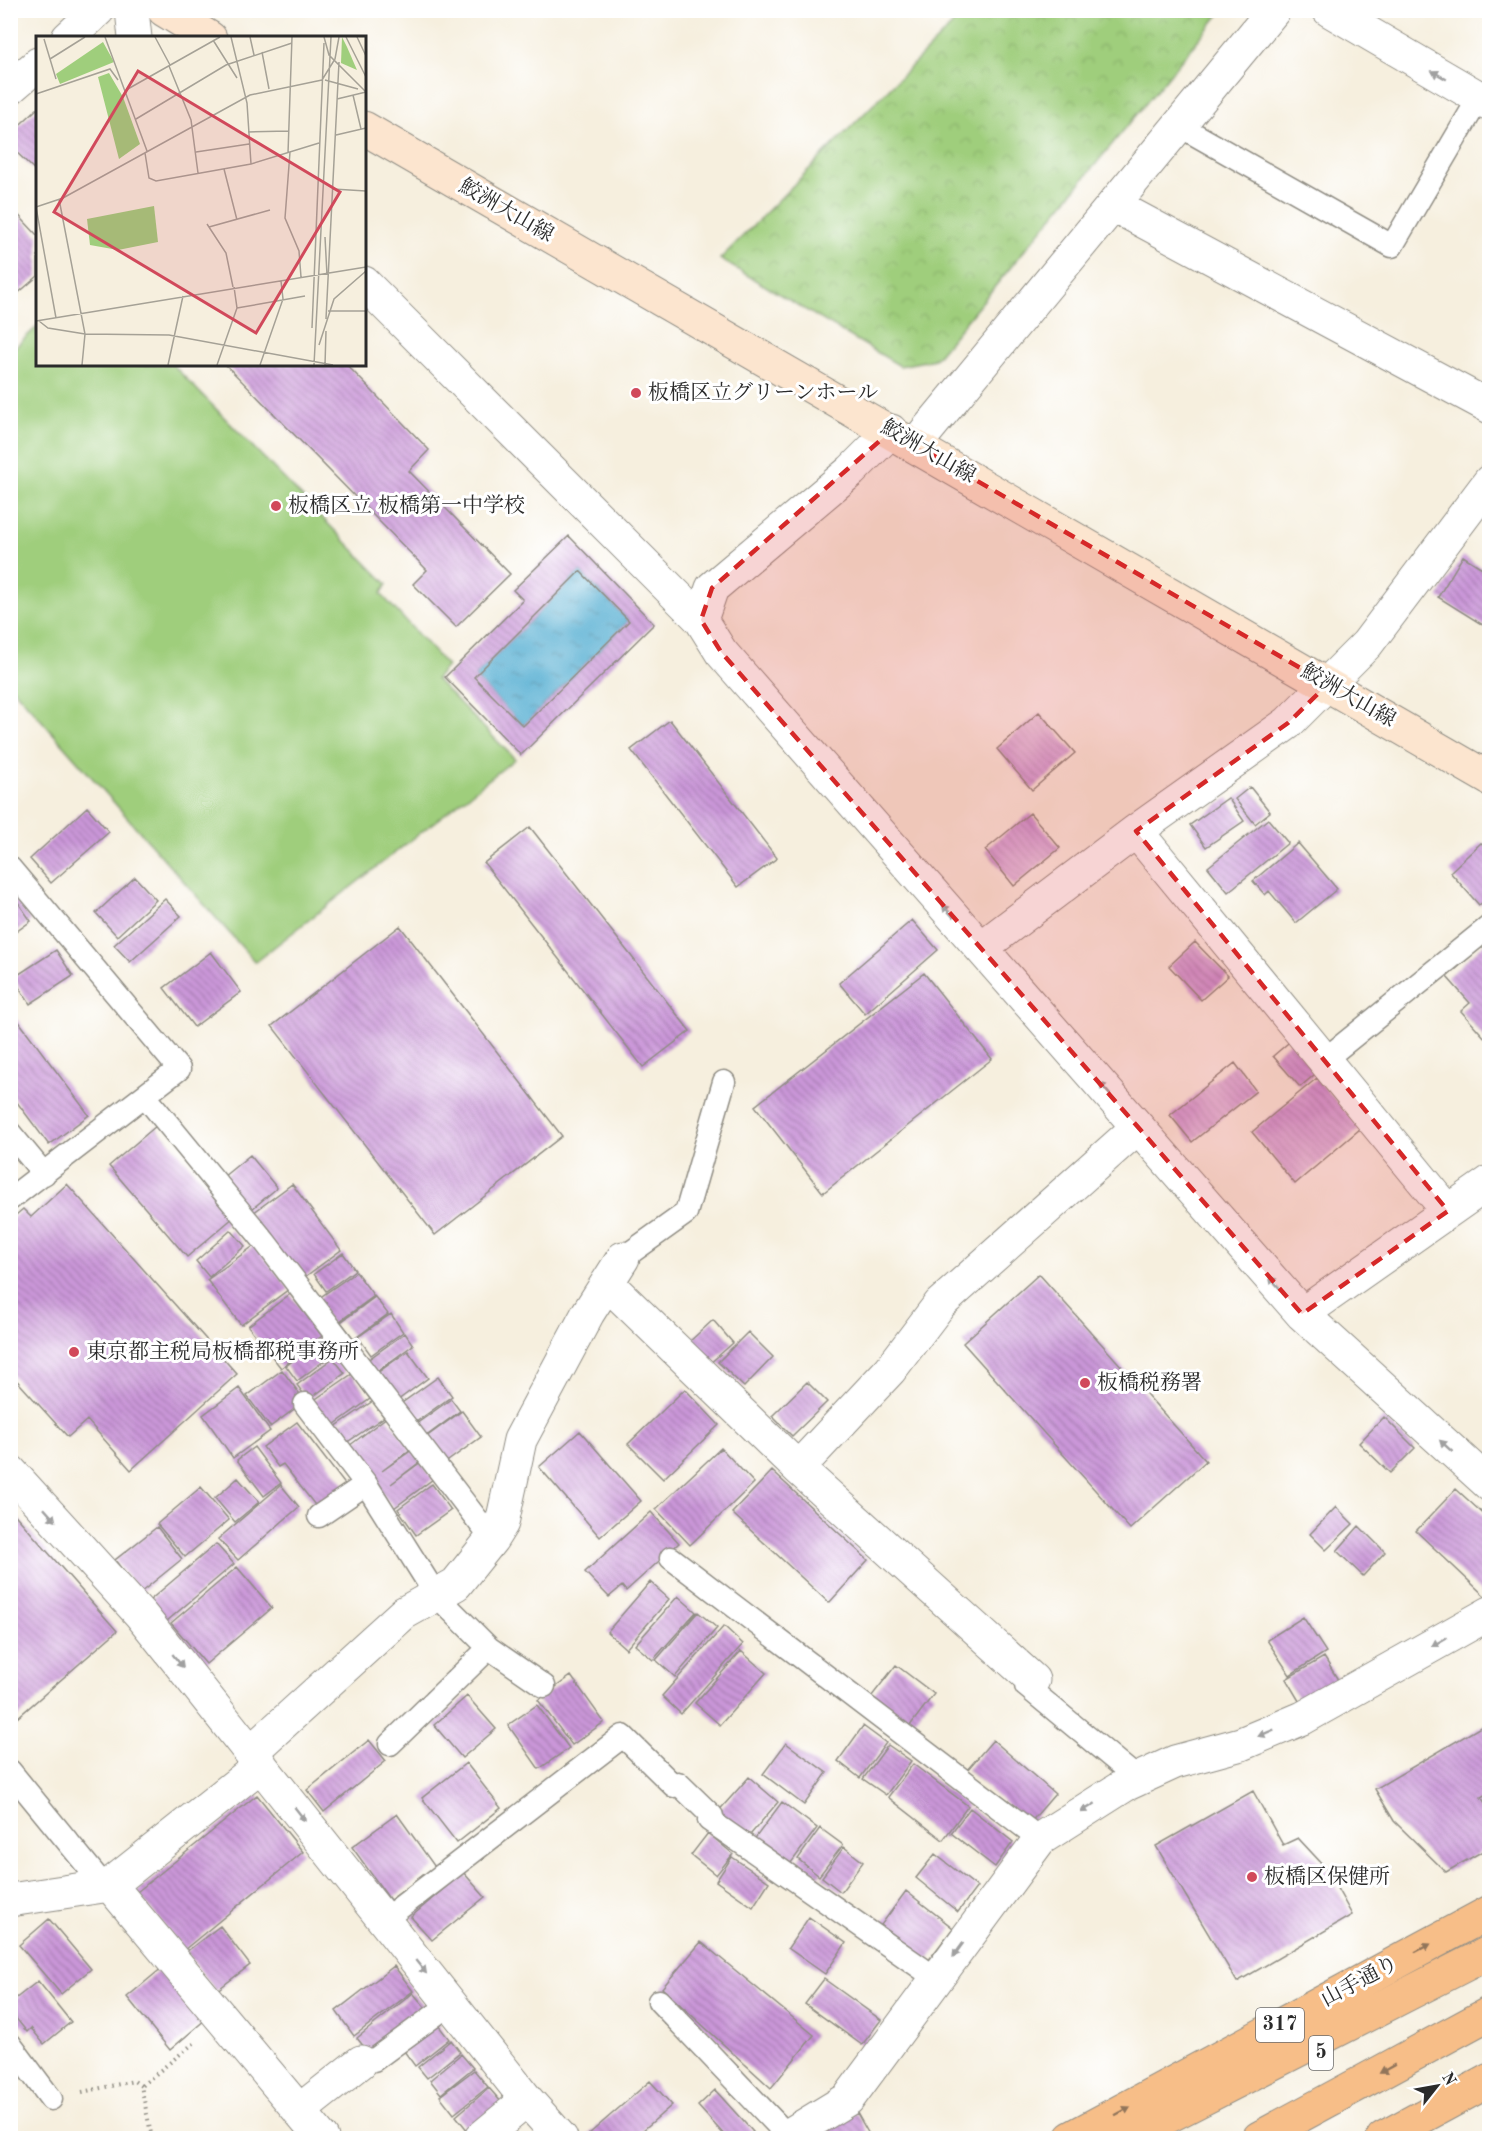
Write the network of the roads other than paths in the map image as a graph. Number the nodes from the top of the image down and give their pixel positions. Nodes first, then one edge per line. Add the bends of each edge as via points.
1 (98, 10) edge
2 (132, 10) edge
3 (164, 10) edge
4 (1274, 10) edge
5 (1329, 10) edge
6 (70, 36) edge
7 (135, 36) edge
8 (207, 36) edge
9 (36, 66) edge
10 (10, 88) edge
11 (1484, 101) edge
12 (1180, 126) junction
13 (366, 129) edge
14 (1115, 206) junction
15 (366, 285) edge
16 (1490, 407) edge
17 (903, 438) junction
18 (1490, 481) edge
19 (701, 620) junction
20 (1329, 684) junction
21 (1490, 779) edge
22 (1136, 831) junction
23 (10, 868) edge
24 (1490, 926) edge
25 (981, 948) junction
26 (1324, 1060) junction
27 (724, 1082) dead end
28 (145, 1095) junction
29 (1138, 1127) junction
30 (10, 1133) edge
31 (44, 1174) junction
32 (1490, 1182) edge
33 (10, 1199) edge
34 (1448, 1211) junction
35 (615, 1271) junction
36 (1302, 1314) junction
37 (305, 1404) dead end
38 (798, 1468) junction
39 (10, 1472) edge
40 (366, 1484) junction
41 (1490, 1485) edge
42 (319, 1516) dead end
43 (492, 1539) junction
44 (671, 1558) dead end
45 (436, 1595) junction
46 (1490, 1613) edge
47 (489, 1648) junction
48 (1033, 1680) joint
49 (544, 1686) dead end
50 (390, 1744) dead end
51 (256, 1759) junction
52 (10, 1771) edge
53 (1138, 1779) junction
54 (1040, 1839) junction
55 (107, 1885) junction
56 (10, 1900) edge
57 (1490, 1912) edge
58 (384, 1920) junction
59 (1490, 1953) edge
60 (1490, 1967) edge
61 (937, 1979) junction
62 (659, 2001) dead end
63 (450, 2004) junction
64 (1482, 2017) edge
65 (10, 2044) edge
66 (361, 2062) joint
67 (1490, 2080) edge
68 (51, 2098) road end
69 (527, 2100) junction
70 (299, 2111) junction
71 (786, 2137) edge
72 (322, 2139) edge
73 (481, 2139) edge
74 (561, 2139) edge
75 (1071, 2139) edge
76 (1126, 2139) edge
77 (1152, 2139) edge
78 (1259, 2139) edge
79 (1383, 2139) edge

1 - 6 street
2 - 7 street
3 - 8 main road
4 - 12 street
11 -> 5 street
9 - 10 street
11 - 12 lane via 1392,246
12 - 14 street
13 - 17 main road, 鮫洲大山線
14 - 16 street
14 - 17 street
15 - 19 street
17 - 19 street via 850,471 712,588
17 - 20 main road, 鮫洲大山線
18 - 20 street via 1367,644
25 -> 19 street via 721,652
20 - 21 main road, 鮫洲大山線
20 - 22 street via 1288,723
22 - 25 street
22 - 26 street
23 - 28 lane via 179,1069
24 - 26 lane
29 -> 25 street
26 - 34 street
27 - 35 lane via 686,1213
28 - 31 lane
28 - 43 lane via 265,1242
36 -> 29 street
29 - 38 street via 940,1304 890,1370
30 - 31 lane
31 - 33 lane
32 - 34 street
34 - 36 street
35 - 38 street
35 - 43 street via 520,1440 502,1523
41 -> 36 street
37 - 40 lane
38 - 48 street
39 -> 51 street via 141,1615
40 - 42 lane
40 - 45 lane
43 - 45 street via 456,1584
44 - 54 lane
45 - 47 lane
45 - 51 street via 404,1613
46 -> 53 street via 1303,1718 1241,1744 1175,1761
47 - 49 lane
47 - 50 lane
48 - 53 lane via 1026,1686
51 - 55 street
51 -> 58 street
52 - 55 lane
53 -> 54 street
54 -> 61 street
55 - 56 street
55 - 70 street
75 -> 57 main road, 山手通り / 317
58 - 61 lane via 623,1736 674,1786 678,1783 703,1807 711,1816 709,1820
58 -> 63 street
59 - 76 main road, 5
60 - 77 main road, 5
61 - 71 street via 848,2099
62 - 71 lane
63 - 66 lane via 374,2060
63 - 69 street
64 -> 78 main road
65 - 68 lane
66 - 70 street
67 - 79 main road
69 - 73 street
69 - 74 street
70 - 72 street

